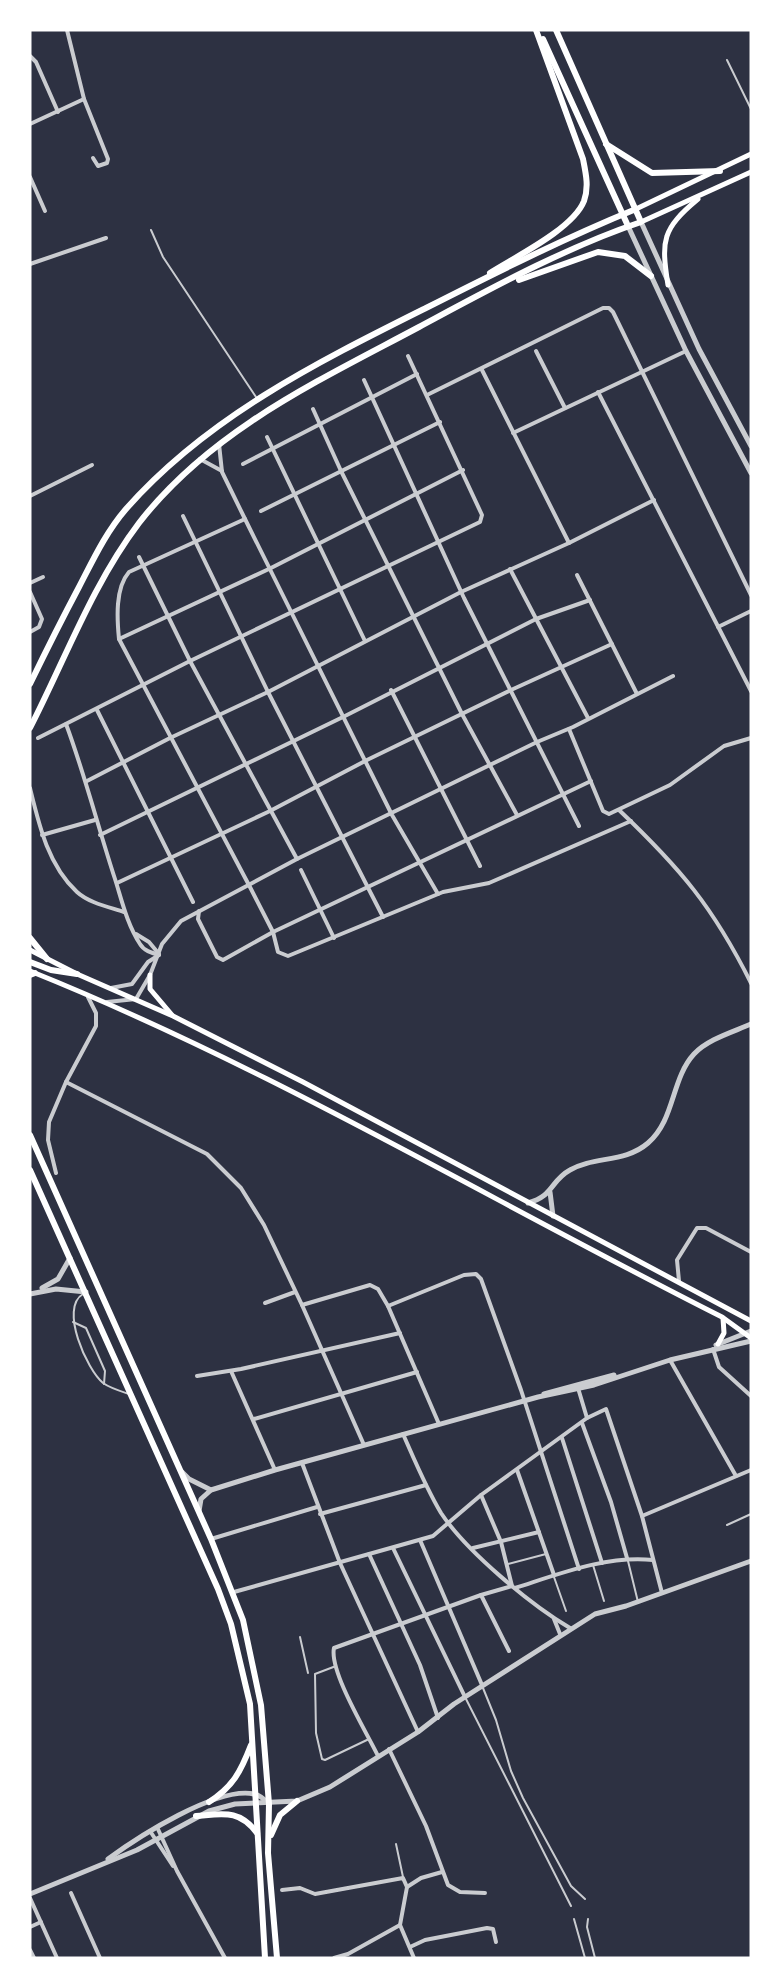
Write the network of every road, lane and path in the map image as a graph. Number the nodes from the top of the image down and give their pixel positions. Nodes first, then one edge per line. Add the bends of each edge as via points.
1 (67, 30) edge
2 (537, 30) edge
3 (556, 30) edge
4 (30, 56) edge
5 (727, 60) dead end
6 (84, 99) junction
7 (751, 109) edge
8 (58, 112) junction
9 (30, 124) edge
10 (606, 144) junction
11 (751, 154) edge
12 (93, 158) dead end
13 (720, 171) junction
14 (751, 172) edge
15 (30, 177) edge
16 (705, 193) junction
17 (636, 209) junction
18 (45, 211) dead end
19 (623, 214) junction
20 (641, 222) junction
21 (628, 226) junction
22 (151, 230) dead end
23 (106, 238) dead end
24 (30, 264) edge
25 (651, 276) junction
26 (668, 285) junction
27 (469, 286) junction
28 (474, 298) junction
29 (536, 351) dead end
30 (686, 351) junction
31 (408, 356) dead end
32 (482, 370) junction
33 (641, 371) junction
34 (417, 374) junction
35 (364, 380) dead end
36 (598, 392) junction
37 (427, 395) junction
38 (372, 397) junction
39 (258, 399) junction
40 (565, 408) junction
41 (313, 409) dead end
42 (440, 422) junction
43 (318, 423) junction
44 (513, 433) junction
45 (267, 437) dead end
46 (219, 443) junction
47 (393, 446) junction
48 (751, 446) edge
49 (270, 448) junction
50 (199, 459) junction
51 (243, 464) dead end
52 (92, 465) dead end
53 (463, 470) junction
54 (341, 471) junction
55 (222, 472) junction
56 (751, 473) edge
57 (30, 495) edge
58 (294, 495) junction
59 (415, 495) junction
60 (654, 500) junction
61 (261, 511) dead end
62 (183, 516) dead end
63 (245, 519) junction
64 (367, 519) junction
65 (438, 540) junction
66 (195, 543) junction
67 (319, 543) junction
68 (569, 543) junction
69 (139, 557) dead end
70 (389, 564) junction
71 (143, 566) junction
72 (271, 568) junction
73 (510, 569) junction
74 (577, 575) dead end
75 (43, 577) dead end
76 (30, 583) edge
77 (342, 590) junction
78 (218, 591) junction
79 (30, 592) edge
80 (461, 592) junction
81 (751, 595) edge
82 (590, 600) junction
83 (751, 611) edge
84 (292, 614) junction
85 (169, 616) junction
86 (416, 617) junction
87 (536, 619) junction
88 (718, 627) junction
89 (30, 632) edge
90 (242, 638) junction
91 (119, 639) junction
92 (365, 641) junction
93 (486, 642) junction
94 (612, 644) junction
95 (190, 661) junction
96 (319, 666) junction
97 (439, 666) junction
98 (562, 666) junction
99 (674, 676) dead end
100 (30, 684) edge
101 (142, 685) junction
102 (391, 690) junction
103 (511, 690) junction
104 (751, 691) edge
105 (268, 692) junction
106 (637, 694) junction
107 (97, 710) junction
108 (220, 714) junction
109 (462, 714) junction
110 (345, 716) junction
111 (588, 718) junction
112 (66, 724) junction
113 (30, 728) edge
114 (569, 729) junction
115 (414, 737) junction
116 (38, 738) dead end
117 (170, 738) junction
118 (751, 738) edge
119 (294, 740) junction
120 (537, 742) junction
121 (367, 760) junction
122 (122, 762) junction
123 (246, 763) junction
124 (488, 765) junction
125 (87, 781) junction
126 (591, 781) junction
127 (30, 788) edge
128 (198, 788) junction
129 (318, 788) junction
130 (441, 790) junction
131 (563, 793) junction
132 (619, 810) junction
133 (270, 811) junction
134 (148, 812) junction
135 (392, 814) junction
136 (517, 815) junction
137 (95, 820) junction
138 (631, 821) junction
139 (579, 826) dead end
140 (221, 834) junction
141 (100, 835) junction
142 (42, 836) junction
143 (344, 838) junction
144 (466, 838) junction
145 (170, 858) junction
146 (297, 859) junction
147 (419, 864) junction
148 (480, 866) dead end
149 (301, 870) dead end
150 (117, 883) junction
151 (247, 884) junction
152 (368, 888) junction
153 (438, 894) junction
154 (193, 902) dead end
155 (321, 909) junction
156 (200, 911) junction
157 (125, 912) junction
158 (383, 917) junction
159 (273, 932) junction
160 (135, 933) junction
161 (30, 938) edge
162 (334, 938) junction
163 (30, 950) edge
164 (159, 955) junction
165 (46, 959) junction
166 (30, 962) edge
167 (32, 973) edge
168 (77, 974) junction
169 (150, 975) junction
170 (751, 984) edge
171 (109, 988) junction
172 (84, 991) junction
173 (136, 999) junction
174 (105, 1002) junction
175 (173, 1016) junction
176 (751, 1024) edge
177 (66, 1082) junction
178 (30, 1135) edge
179 (30, 1170) edge
180 (56, 1173) dead end
181 (550, 1192) junction
182 (528, 1203) junction
183 (553, 1216) junction
184 (751, 1252) edge
185 (70, 1258) junction
186 (679, 1281) junction
187 (295, 1292) junction
188 (31, 1293) edge
189 (86, 1293) junction
190 (265, 1303) dead end
191 (302, 1305) junction
192 (388, 1306) junction
193 (722, 1317) junction
194 (751, 1321) edge
195 (73, 1322) junction
196 (400, 1333) junction
197 (748, 1333) edge
198 (751, 1340) edge
199 (718, 1344) junction
200 (712, 1349) junction
201 (322, 1350) junction
202 (670, 1360) junction
203 (231, 1371) junction
204 (417, 1372) junction
205 (619, 1375) junction
206 (197, 1376) dead end
207 (104, 1384) junction
208 (578, 1388) junction
209 (342, 1395) junction
210 (132, 1396) junction
211 (751, 1396) edge
212 (538, 1397) junction
213 (525, 1400) junction
214 (587, 1418) junction
215 (254, 1419) junction
216 (582, 1423) junction
217 (439, 1424) junction
218 (403, 1434) junction
219 (562, 1438) junction
220 (364, 1444) junction
221 (541, 1452) junction
222 (302, 1463) junction
223 (275, 1470) junction
224 (517, 1470) junction
225 (751, 1470) edge
226 (180, 1471) junction
227 (736, 1476) junction
228 (426, 1485) junction
229 (211, 1490) junction
230 (481, 1495) junction
231 (317, 1507) junction
232 (199, 1513) junction
233 (319, 1514) junction
234 (751, 1514) edge
235 (642, 1516) junction
236 (448, 1523) junction
237 (727, 1525) dead end
238 (540, 1532) junction
239 (212, 1539) junction
240 (420, 1540) junction
241 (501, 1542) junction
242 (393, 1548) junction
243 (473, 1548) junction
244 (547, 1553) junction
245 (369, 1554) junction
246 (627, 1558) junction
247 (653, 1560) junction
248 (751, 1561) edge
249 (340, 1563) junction
250 (602, 1563) junction
251 (508, 1564) junction
252 (593, 1565) junction
253 (579, 1569) junction
254 (554, 1575) junction
255 (513, 1587) junction
256 (234, 1592) junction
257 (662, 1593) junction
258 (481, 1595) junction
259 (604, 1601) dead end
260 (638, 1602) junction
261 (450, 1607) junction
262 (566, 1611) dead end
263 (425, 1615) junction
264 (554, 1618) junction
265 (400, 1623) junction
266 (570, 1628) junction
267 (373, 1633) junction
268 (560, 1634) junction
269 (300, 1637) dead end
270 (509, 1651) dead end
271 (336, 1666) junction
272 (308, 1673) dead end
273 (482, 1685) junction
274 (465, 1697) junction
275 (439, 1719) junction
276 (418, 1732) junction
277 (370, 1739) junction
278 (252, 1741) junction
279 (389, 1749) junction
280 (378, 1756) junction
281 (255, 1794) junction
282 (297, 1801) junction
283 (208, 1802) junction
284 (255, 1803) junction
285 (269, 1804) junction
286 (196, 1816) junction
287 (157, 1827) junction
288 (150, 1831) junction
289 (257, 1833) junction
290 (161, 1836) junction
291 (155, 1839) junction
292 (396, 1844) dead end
293 (268, 1853) junction
294 (104, 1862) junction
295 (177, 1871) junction
296 (442, 1872) junction
297 (403, 1878) junction
298 (407, 1887) junction
299 (282, 1890) dead end
300 (71, 1893) dead end
301 (485, 1893) dead end
302 (30, 1896) edge
303 (585, 1899) dead end
304 (571, 1906) dead end
305 (574, 1919) dead end
306 (588, 1919) dead end
307 (41, 1922) junction
308 (400, 1925) junction
309 (30, 1927) edge
310 (496, 1942) dead end
311 (410, 1947) junction
312 (30, 1950) edge
313 (348, 1956) edge
314 (34, 1958) edge
315 (57, 1958) edge
316 (100, 1958) edge
317 (225, 1958) edge
318 (264, 1958) edge
319 (277, 1958) edge
320 (334, 1958) edge
321 (414, 1958) edge
322 (585, 1958) edge
323 (595, 1958) edge

1 - 6 street
2 - 19 main road
2 - 27 main road via 583,159 587,179 584,201 563,226
3 - 10 main road
4 - 8 street
5 - 7 lane
6 - 8 street
6 - 12 street via 108,161 97,166
8 - 9 street
10 - 13 main road via 652,173
10 - 17 main road
11 - 13 main road
13 - 17 main road
14 - 16 main road
15 - 18 street
16 - 20 main road
16 - 26 main road via 676,217 667,230 663,246
17 - 19 main road
17 - 20 main road
19 - 21 main road
19 - 27 main road
20 - 21 main road
20 - 26 street
21 - 25 street
21 - 28 main road
22 - 39 lane via 162,257
23 - 24 street
25 - 28 main road via 631,258 598,252
25 - 30 street
26 - 48 street
27 - 39 main road
28 - 46 main road via 314,383
29 - 40 street
30 - 33 street
30 - 56 street
31 - 34 street
32 - 33 street via 609,308
32 - 37 street
32 - 44 street
33 - 36 street
33 - 81 street
34 - 37 street
34 - 38 street
35 - 38 street
36 - 40 street
36 - 60 street
37 - 42 street
38 - 43 street
38 - 47 street
39 - 100 main road via 177,459 124,511 100,547
40 - 44 street
41 - 43 street
42 - 47 street
42 - 53 street
43 - 49 street
43 - 54 street
44 - 68 street
45 - 49 street
46 - 50 main road
46 - 55 street
47 - 54 street
47 - 59 street
49 - 51 street
49 - 58 street
50 - 55 street
50 - 113 main road via 138,524 118,555 69,644
52 - 57 street
53 - 59 street
53 - 65 street via 483,514 480,522
54 - 58 street
54 - 64 street
55 - 63 street
58 - 61 street
58 - 67 street
59 - 64 street
59 - 65 street
60 - 68 street
60 - 88 street
62 - 66 street
63 - 66 street
63 - 72 street
64 - 67 street
64 - 70 street
65 - 70 street
65 - 80 street
66 - 71 street
66 - 78 street
67 - 72 street
67 - 77 street
68 - 73 street
69 - 71 street
70 - 77 street
70 - 86 street
71 - 85 street
71 - 91 street via 129,572 123,580 117,621
72 - 78 street
72 - 84 street
73 - 80 street
73 - 87 street
74 - 82 street
75 - 76 street
77 - 84 street
77 - 92 street
78 - 85 street
78 - 90 street
79 - 89 street via 42,619 39,627
80 - 86 street
80 - 93 street
82 - 87 street
82 - 94 street
83 - 88 street
84 - 90 street
84 - 96 street
85 - 91 street
85 - 95 street
86 - 92 street
86 - 97 street
87 - 93 street
87 - 98 street
88 - 104 street
90 - 95 street
90 - 105 street
91 - 101 street
92 - 96 street
93 - 97 street
93 - 103 street
94 - 98 street
94 - 106 street
95 - 101 street
95 - 108 street
96 - 105 street
96 - 110 street
97 - 102 street
97 - 109 street
98 - 103 street
98 - 111 street
99 - 106 street
101 - 107 street
101 - 117 street
102 - 110 street
102 - 115 street
103 - 109 street
103 - 120 street
105 - 108 street
105 - 119 street
106 - 111 street
107 - 112 street
107 - 122 street
108 - 117 street
108 - 123 street
109 - 115 street
109 - 124 street
110 - 119 street
110 - 121 street
111 - 114 street
112 - 116 street
112 - 125 street
114 - 120 street
114 - 126 street
115 - 121 street
115 - 130 street
117 - 122 street
117 - 128 street
118 - 132 street via 724,746 683,776
119 - 123 street
119 - 129 street
120 - 124 street
120 - 131 street
121 - 129 street
121 - 135 street
122 - 125 street
122 - 134 street
123 - 128 street
123 - 133 street
124 - 130 street
124 - 136 street
125 - 137 street
126 - 131 street
126 - 132 street via 605,813
127 - 142 street
128 - 134 street
128 - 140 street
129 - 133 street
129 - 143 street
130 - 135 street
130 - 144 street
131 - 136 street
131 - 139 street
132 - 138 street
133 - 140 street
133 - 146 street
134 - 141 street
134 - 145 street
135 - 143 street
135 - 147 street
136 - 144 street
137 - 141 street
137 - 142 street
138 - 153 street via 489,883
138 - 170 street via 696,888
140 - 145 street
140 - 151 street
141 - 150 street
142 - 157 street via 52,858 78,892
143 - 146 street
143 - 152 street
144 - 147 street
144 - 148 street
145 - 150 street
145 - 154 street
146 - 151 street
147 - 152 street
147 - 153 street
149 - 155 street
150 - 157 street
151 - 156 street
151 - 159 street
152 - 155 street
152 - 158 street
153 - 158 street
155 - 159 street
155 - 162 street
156 - 159 street via 198,919 221,960
156 - 164 street via 176,926 165,938
157 - 160 street
158 - 162 street
159 - 162 street via 278,952 288,956
160 - 164 street
160 - 164 street via 144,950
161 - 165 main road
163 - 165 main road
164 - 169 street
164 - 171 street via 148,962 132,984
165 - 168 main road
166 - 168 main road
167 - 172 main road
168 - 171 main road
169 - 173 street
169 - 175 main road via 150,989
171 - 173 main road
172 - 174 main road
172 - 177 street via 97,1020
173 - 174 street
173 - 175 main road
174 - 193 main road via 272,1080
175 - 182 main road
176 - 181 street via 694,1054 664,1122 649,1142 626,1156 573,1168 560,1176
177 - 180 street via 48,1131
177 - 187 street via 182,1140 225,1170 242,1188 264,1225
178 - 226 main road
179 - 185 main road
181 - 182 street
181 - 183 street
182 - 183 main road
183 - 186 main road
184 - 186 street via 706,1228 697,1228 677,1260
185 - 188 street via 58,1279
185 - 189 main road
186 - 194 main road
187 - 190 street
187 - 191 street
188 - 189 street via 56,1289
189 - 195 lane via 75,1301
189 - 210 main road
191 - 192 street via 370,1285 378,1288
191 - 201 street
192 - 196 street
192 - 213 street via 464,1275 476,1274
193 - 197 main road
193 - 199 main road via 724,1333
195 - 207 lane
195 - 207 lane via 86,1328 105,1371
196 - 201 street
196 - 204 street
197 - 198 main road
197 - 199 street
198 - 200 street
199 - 200 street
200 - 202 street
200 - 211 street via 719,1367
201 - 203 street
201 - 209 street
202 - 205 street
202 - 227 street
203 - 206 street
203 - 215 street
204 - 209 street
204 - 217 street
205 - 208 street
205 - 212 street via 578,1383
207 - 210 lane
208 - 212 street
208 - 214 street
209 - 215 street
209 - 220 street
210 - 278 main road via 228,1616 244,1673
212 - 213 street
213 - 217 street
213 - 221 street
214 - 216 street
214 - 235 street via 600,1410 609,1412
215 - 223 street
216 - 219 street
216 - 246 street
217 - 218 street
218 - 220 street
218 - 228 street
219 - 221 street
219 - 250 street
220 - 222 street
221 - 224 street
221 - 253 street
222 - 223 street
222 - 231 street
223 - 229 street
224 - 230 street
224 - 238 street
225 - 227 street
226 - 229 street
226 - 232 main road
227 - 235 street
228 - 233 street
228 - 236 street
229 - 232 street via 201,1499
230 - 236 street
230 - 241 street
231 - 233 street
231 - 239 street
232 - 239 main road
233 - 249 street
234 - 237 lane
235 - 247 street
236 - 240 street via 439,1533
236 - 243 street
238 - 241 street
238 - 244 street
239 - 256 main road
240 - 242 street
240 - 261 street
241 - 243 street
241 - 251 street
242 - 245 street
242 - 263 street
243 - 255 street
244 - 251 lane
244 - 254 street
245 - 249 street
245 - 265 street
246 - 247 street
246 - 250 street
246 - 260 lane
247 - 257 street
248 - 257 street
249 - 256 street
249 - 267 street
250 - 252 street
251 - 255 street
252 - 253 street
252 - 259 lane
253 - 254 street
254 - 255 street
254 - 262 lane
255 - 258 street
255 - 264 street
256 - 285 main road via 257,1677
257 - 260 street
258 - 261 street
258 - 270 street
260 - 266 street via 595,1614
261 - 263 street
261 - 273 street
263 - 265 street
263 - 274 street
264 - 266 street
264 - 268 street
265 - 267 street
265 - 275 street
266 - 268 street
267 - 271 street via 334,1648
267 - 276 street
268 - 273 street
269 - 272 lane
271 - 277 street
271 - 277 lane via 315,1672 316,1733 323,1760
273 - 274 street
273 - 303 lane via 523,1798 571,1886
274 - 275 street
274 - 304 lane
275 - 276 street
276 - 279 street
277 - 280 street
278 - 281 main road
278 - 283 main road via 239,1776
279 - 280 street
279 - 296 street via 426,1827
280 - 282 street
281 - 283 street via 235,1794
281 - 284 main road
281 - 285 street
282 - 285 street
282 - 293 main road via 274,1825
283 - 287 street
284 - 285 street
284 - 286 street via 222,1807
284 - 289 main road
285 - 293 main road
286 - 289 main road via 241,1816
286 - 290 street
287 - 288 street
287 - 290 street
288 - 291 street
288 - 294 street
289 - 318 main road
290 - 291 street
290 - 295 street
291 - 294 street
291 - 295 street
292 - 297 lane
293 - 319 main road
294 - 302 street
295 - 317 street
296 - 298 street
296 - 301 street via 455,1891
297 - 298 street
297 - 299 street via 315,1894 300,1888
298 - 308 street
300 - 316 street
302 - 307 street
305 - 322 lane
306 - 323 lane
307 - 309 street
307 - 315 street
308 - 311 street
308 - 313 street
310 - 311 street via 493,1929 487,1928 425,1940
311 - 321 street
312 - 314 street
313 - 320 street

